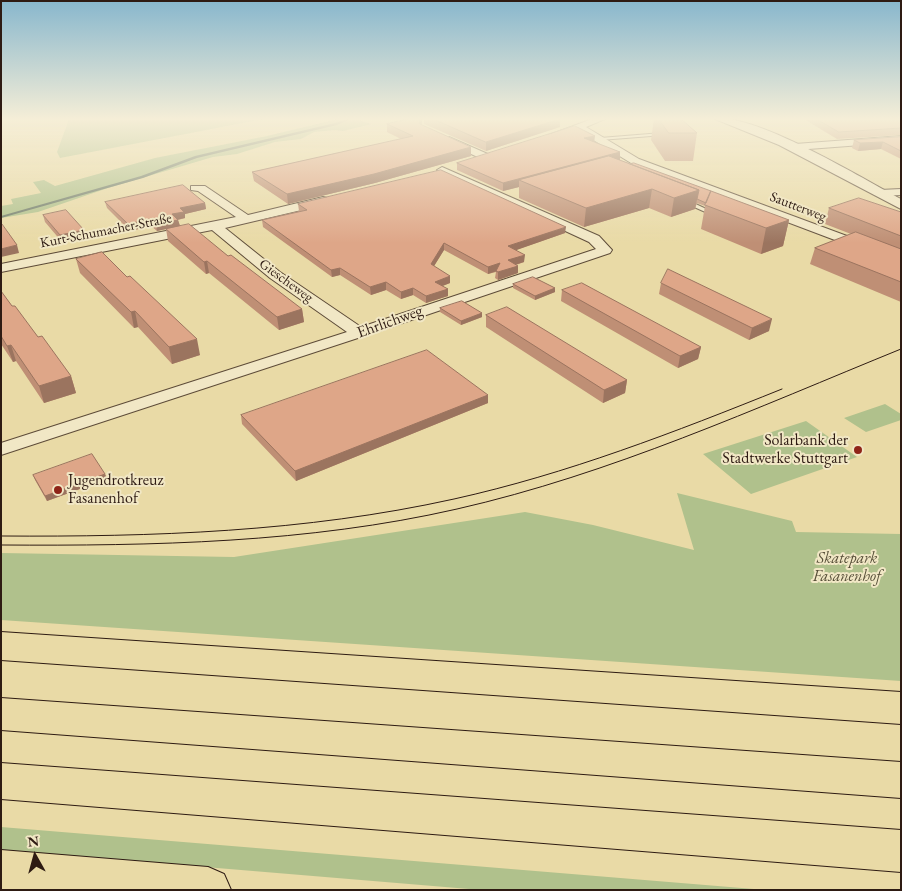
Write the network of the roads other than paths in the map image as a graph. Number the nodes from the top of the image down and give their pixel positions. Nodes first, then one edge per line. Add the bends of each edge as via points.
1 (472, 161) edge
2 (635, 161) joint
3 (820, 161) edge
4 (616, 166) edge
5 (437, 171) joint
6 (195, 188) dead end
7 (521, 192) edge
8 (901, 192) edge
9 (880, 193) junction
10 (502, 197) junction
11 (332, 199) edge
12 (680, 199) edge
13 (901, 205) edge
14 (717, 215) edge
15 (246, 219) junction
16 (215, 226) junction
17 (901, 261) edge
18 (1, 268) edge
19 (359, 333) junction
20 (1, 449) edge
21 (1, 646) edge
22 (901, 708) edge
23 (1, 714) edge
24 (901, 780) edge
25 (1, 781) edge
26 (901, 850) edge
27 (1, 872) edge
28 (208, 890) edge

1 - 5 street
2 - 4 street
2 - 17 street, Sautterweg
3 - 9 street
5 - 10 street, Ehrlichweg
6 - 15 street via 201,188
7 - 10 street
8 - 9 street
9 - 13 street
10 - 19 street, Ehrlichweg via 594,238 605,250
11 - 15 street, Kurt-Schumacher-Straße
12 - 14 lane
15 - 16 street, Kurt-Schumacher-Straße
16 - 18 street, Kurt-Schumacher-Straße
16 - 19 street, Giescheweg via 275,275
19 - 20 street, Ehrlichweg
21 - 22 highway
23 - 24 highway
25 - 26 highway
27 - 28 highway

